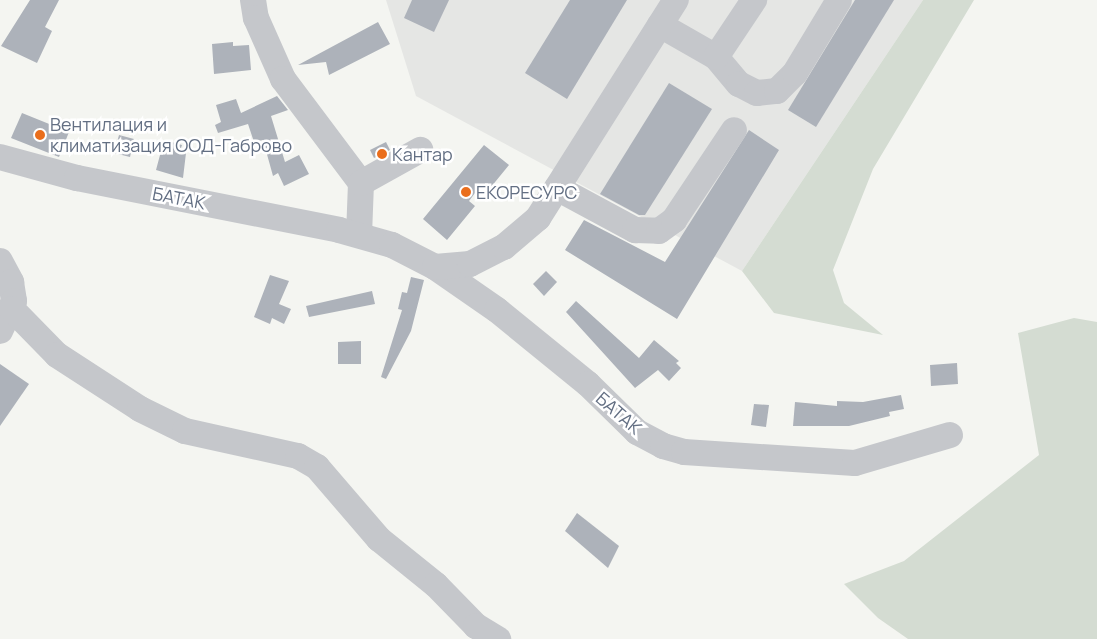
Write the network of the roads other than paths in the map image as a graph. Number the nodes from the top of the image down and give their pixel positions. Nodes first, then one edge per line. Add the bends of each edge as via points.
1 (253, 0) edge
2 (676, 0) edge
3 (754, 0) edge
4 (839, 0) edge
5 (660, 25) junction
6 (716, 57) junction
7 (734, 130) dead end
8 (420, 150) dead end
9 (0, 156) edge
10 (362, 183) junction
11 (557, 188) junction
12 (359, 235) junction
13 (0, 260) edge
14 (435, 267) junction
15 (12, 309) junction
16 (0, 331) edge
17 (950, 435) dead end
18 (498, 639) edge

1 - 10 street via 256,18 283,80
2 - 5 street
3 - 6 street
4 - 6 street via 795,74 777,91 757,93 739,84
5 - 6 street
5 - 11 street
7 - 11 street via 674,220 659,231 635,230
8 - 10 street
9 - 12 street, БАТАК via 77,178
10 - 12 street
11 - 14 street via 538,218 504,247 470,264
12 - 14 street, БАТАК via 392,245
13 - 15 street via 11,282
14 - 17 street, БАТАК via 544,348 637,432 663,446 684,452 855,463
15 - 16 street
15 - 18 street via 57,354 140,409 185,431 298,456 317,467 378,539 436,585 476,626

